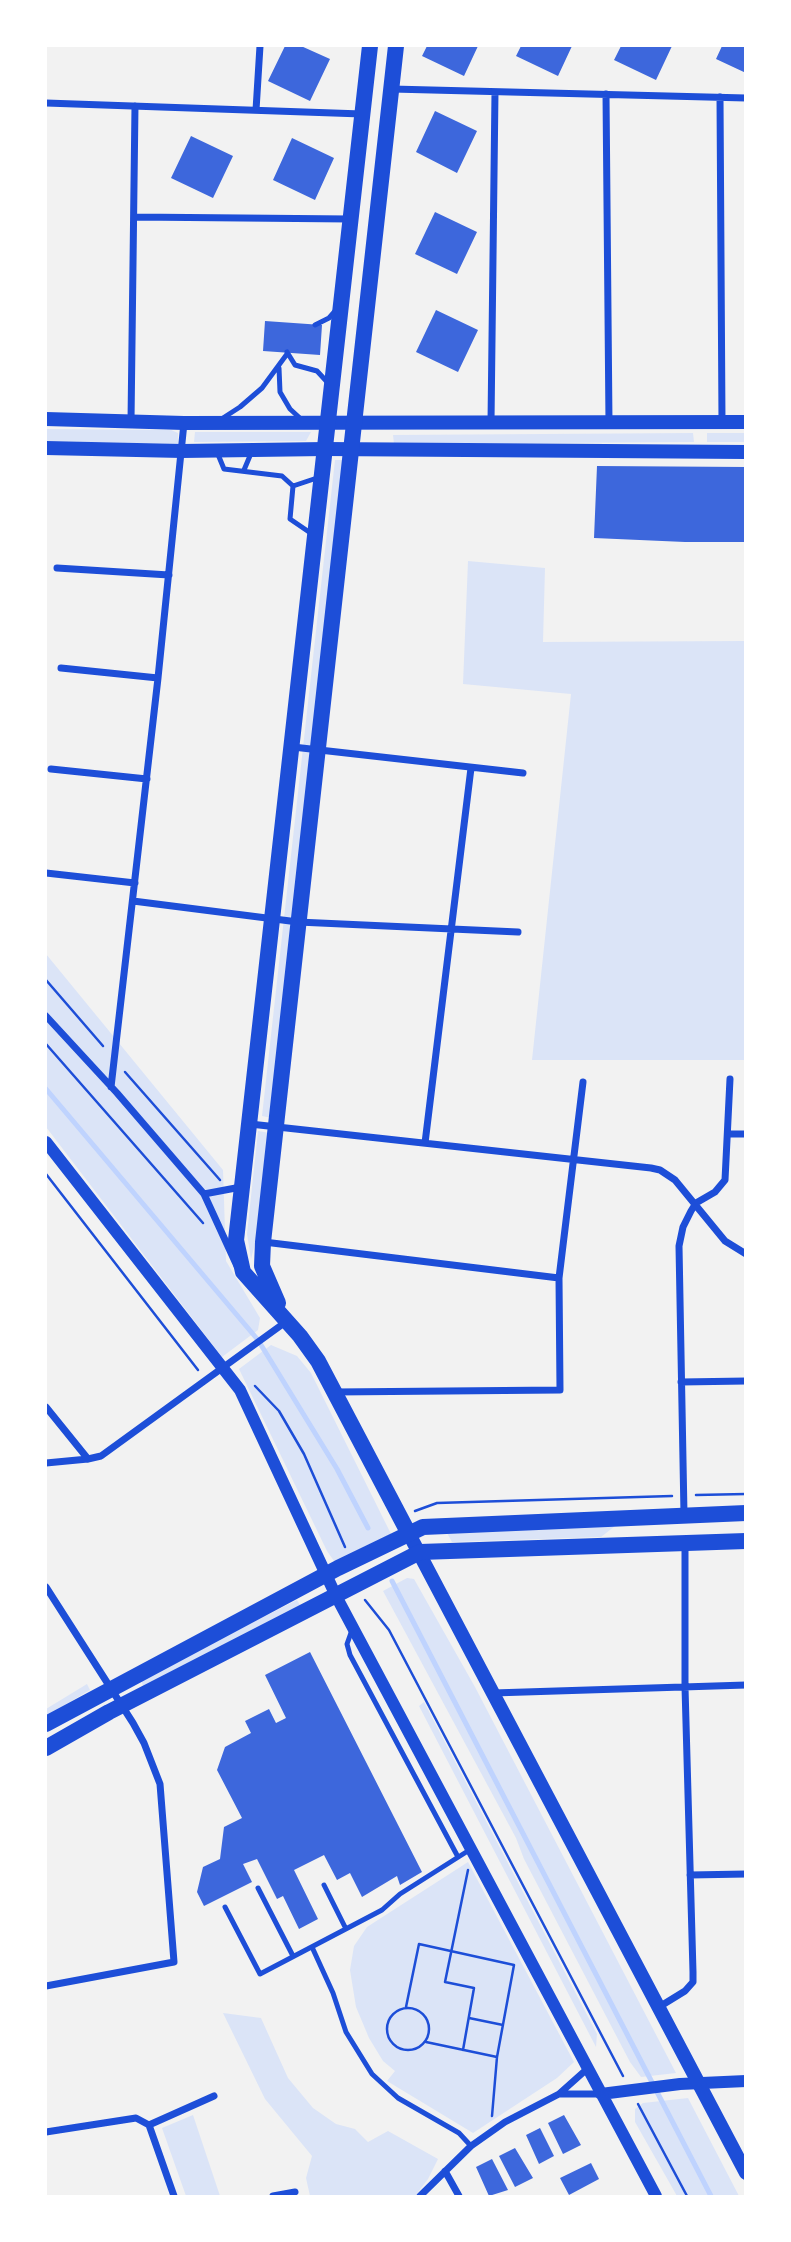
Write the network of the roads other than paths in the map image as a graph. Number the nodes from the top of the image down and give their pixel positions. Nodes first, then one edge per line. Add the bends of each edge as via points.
1 (260, 46) edge
2 (370, 46) edge
3 (396, 46) edge
4 (367, 72) junction
5 (391, 89) junction
6 (495, 92) junction
7 (606, 94) junction
8 (720, 97) junction
9 (746, 98) edge
10 (46, 103) edge
11 (135, 106) junction
12 (256, 110) junction
13 (362, 114) junction
14 (134, 217) junction
15 (350, 219) junction
16 (341, 302) junction
17 (315, 325) dead end
18 (280, 365) junction
19 (331, 392) junction
20 (46, 418) edge
21 (131, 421) junction
22 (722, 422) junction
23 (746, 422) edge
24 (184, 423) junction
25 (215, 423) junction
26 (305, 423) junction
27 (328, 423) junction
28 (354, 423) junction
29 (492, 423) junction
30 (609, 423) junction
31 (46, 448) edge
32 (325, 449) junction
33 (216, 450) junction
34 (253, 450) junction
35 (353, 450) junction
36 (181, 451) junction
37 (746, 452) edge
38 (244, 470) junction
39 (322, 477) junction
40 (293, 486) junction
41 (316, 536) junction
42 (57, 568) dead end
43 (169, 575) junction
44 (61, 668) dead end
45 (158, 678) junction
46 (293, 747) junction
47 (319, 750) junction
48 (471, 768) junction
49 (51, 769) dead end
50 (523, 773) dead end
51 (146, 779) junction
52 (46, 873) edge
53 (135, 883) junction
54 (133, 901) junction
55 (273, 918) junction
56 (298, 922) junction
57 (450, 930) junction
58 (518, 932) dead end
59 (46, 1016) edge
60 (730, 1079) dead end
61 (583, 1082) dead end
62 (111, 1087) junction
63 (250, 1124) junction
64 (276, 1126) junction
65 (728, 1134) junction
66 (746, 1134) edge
67 (46, 1142) edge
68 (425, 1143) junction
69 (572, 1159) junction
70 (237, 1188) junction
71 (204, 1194) junction
72 (696, 1203) junction
73 (263, 1242) junction
74 (746, 1254) edge
75 (243, 1272) junction
76 (558, 1278) junction
77 (280, 1325) junction
78 (223, 1369) junction
79 (746, 1381) edge
80 (681, 1382) junction
81 (335, 1392) junction
82 (46, 1407) edge
83 (88, 1460) junction
84 (46, 1463) edge
85 (746, 1513) edge
86 (684, 1514) junction
87 (409, 1534) junction
88 (746, 1541) edge
89 (685, 1543) junction
90 (657, 1544) junction
91 (420, 1552) junction
92 (326, 1575) junction
93 (46, 1587) edge
94 (336, 1596) junction
95 (353, 1626) junction
96 (746, 1685) edge
97 (685, 1687) junction
98 (109, 1688) junction
99 (493, 1693) junction
100 (393, 1702) junction
101 (121, 1706) junction
102 (379, 1709) junction
103 (46, 1724) edge
104 (406, 1727) junction
105 (391, 1734) junction
106 (46, 1748) edge
107 (444, 1798) junction
108 (430, 1806) junction
109 (474, 1854) junction
110 (458, 1857) junction
111 (746, 1874) edge
112 (690, 1875) junction
113 (324, 1885) dead end
114 (258, 1888) dead end
115 (225, 1907) dead end
116 (345, 1927) junction
117 (312, 1947) junction
118 (293, 1956) junction
119 (46, 1986) edge
120 (659, 2007) junction
121 (587, 2069) junction
122 (746, 2081) edge
123 (698, 2082) junction
124 (559, 2094) junction
125 (601, 2094) junction
126 (214, 2096) dead end
127 (149, 2125) junction
128 (46, 2132) edge
129 (471, 2146) junction
130 (445, 2171) junction
131 (746, 2173) edge
132 (295, 2192) dead end
133 (174, 2196) edge
134 (273, 2196) edge
135 (420, 2196) edge
136 (459, 2196) edge
137 (656, 2196) edge

1 - 12 street
2 - 4 main road
3 - 5 main road
4 - 5 main road
4 - 13 main road
5 - 6 street
5 - 28 main road
6 - 7 street
6 - 29 street
7 - 8 street
7 - 30 street
8 - 9 street
8 - 22 street
10 - 11 street
11 - 12 street
11 - 14 street
12 - 13 street
13 - 15 main road
14 - 15 street
14 - 21 street
15 - 16 main road
16 - 17 lane via 329,318
16 - 19 main road
18 - 19 lane via 287,353 295,365 322,375
18 - 25 lane via 251,398
18 - 26 lane via 280,391 290,410
19 - 27 main road
20 - 21 main road
21 - 24 main road
22 - 23 main road
22 - 30 main road
24 - 25 main road
24 - 36 street
25 - 26 main road
26 - 27 main road
27 - 28 main road
27 - 32 main road
28 - 29 main road
28 - 35 main road
29 - 30 main road
31 - 36 main road
32 - 34 main road
32 - 35 main road
32 - 39 main road
33 - 34 main road
33 - 36 main road
33 - 38 lane via 225,469
34 - 38 lane
35 - 37 main road
35 - 47 main road
36 - 43 street
38 - 40 lane via 282,476
39 - 40 lane
39 - 41 main road
40 - 41 lane via 290,519
41 - 46 main road
42 - 43 street
43 - 45 street
44 - 45 street
45 - 51 street
46 - 47 street
46 - 55 main road
47 - 48 street
47 - 56 main road
48 - 50 street
48 - 57 street
49 - 51 street
51 - 53 street
52 - 53 street
53 - 54 street
54 - 55 street
54 - 62 street
55 - 56 street
55 - 63 main road
56 - 57 street
56 - 64 main road
57 - 58 street
57 - 68 street
59 - 62 street
60 - 65 street
61 - 69 street
62 - 71 street
63 - 64 street
63 - 70 main road
64 - 68 street
64 - 73 main road
65 - 66 street
65 - 72 street via 725,1180
67 - 78 street
68 - 69 street
69 - 72 street via 660,1170
69 - 76 street
70 - 71 street
70 - 75 main road via 236,1240
71 - 75 street via 233,1261
72 - 74 street via 726,1241
72 - 80 street via 686,1219 680,1246
73 - 76 street
73 - 77 main road via 262,1266
75 - 77 main road
76 - 81 street via 560,1390
77 - 78 street
77 - 81 main road via 318,1361
78 - 83 street via 101,1456
78 - 92 street via 245,1399
79 - 80 street
80 - 86 street
81 - 87 main road
82 - 83 street
83 - 84 street
85 - 86 main road
86 - 87 main road via 423,1527
86 - 90 main road
87 - 91 main road
87 - 92 main road
88 - 89 main road
89 - 90 main road
89 - 97 street
90 - 91 main road
91 - 94 main road
91 - 99 main road
92 - 94 street
92 - 98 main road
93 - 98 street
94 - 95 street
94 - 101 main road
95 - 100 street
95 - 102 lane via 347,1644 350,1655
96 - 97 street
97 - 99 street
97 - 112 street
98 - 101 street
98 - 103 main road
99 - 120 main road
100 - 102 lane
100 - 104 street
101 - 106 main road
101 - 119 street via 144,1743 160,1784 174,1962
102 - 105 lane
104 - 105 lane
104 - 107 street
105 - 108 lane
107 - 108 lane
107 - 109 street
108 - 110 lane
109 - 110 lane
109 - 121 street
110 - 116 lane via 382,1910
111 - 112 street
112 - 120 street via 693,1982
113 - 116 lane
114 - 118 lane
115 - 118 lane via 260,1974
116 - 117 lane
117 - 118 lane
117 - 129 lane via 346,2032 372,2074 398,2098 459,2133
120 - 123 main road
121 - 124 street
121 - 125 street
122 - 123 street
123 - 125 street
123 - 131 main road
124 - 125 street
124 - 129 street
125 - 137 street
126 - 127 street
127 - 128 street via 136,2118
127 - 133 street
129 - 130 street
130 - 135 street
130 - 136 street
132 - 134 street

